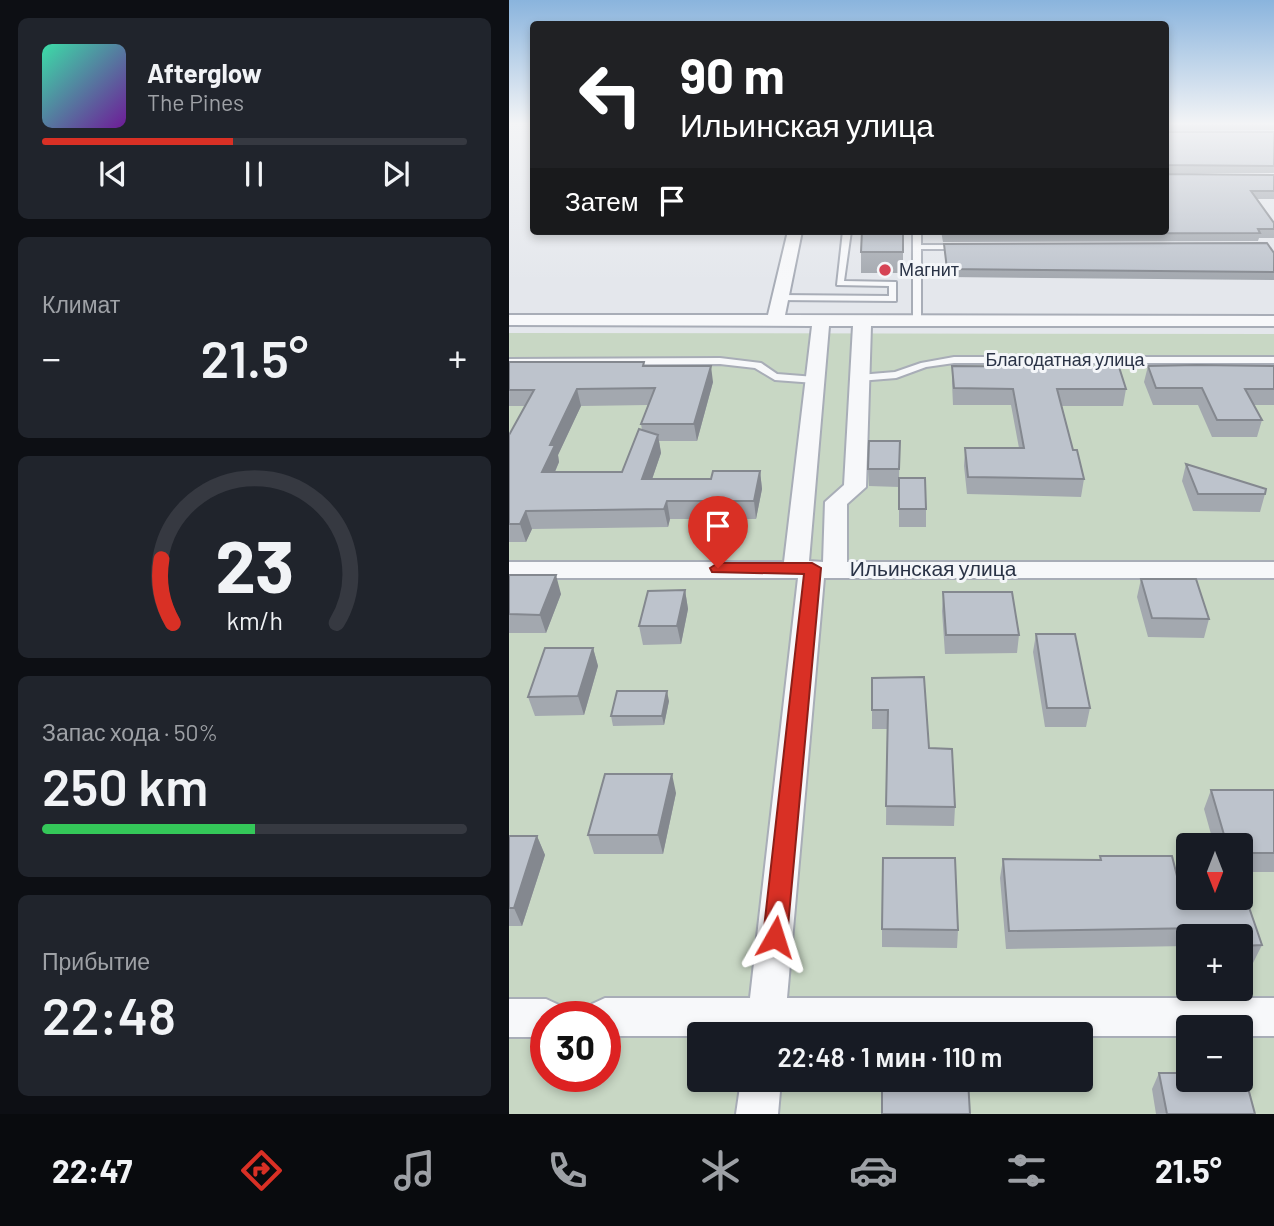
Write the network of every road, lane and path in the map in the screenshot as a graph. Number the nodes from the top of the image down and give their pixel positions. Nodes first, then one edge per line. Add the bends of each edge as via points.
1 (794, 235) edge
2 (846, 235) edge
3 (917, 235) edge
4 (917, 247) junction
5 (972, 247) edge
6 (781, 298) junction
7 (893, 299) junction
8 (509, 320) edge
9 (776, 320) junction
10 (821, 320) junction
11 (862, 320) junction
12 (892, 320) junction
13 (917, 320) junction
14 (1274, 321) edge
15 (1274, 360) edge
16 (509, 362) edge
17 (859, 378) junction
18 (815, 380) junction
19 (815, 568) junction
20 (509, 570) edge
21 (1274, 570) edge
22 (530, 1017) edge
23 (1274, 1017) edge
24 (509, 1018) edge
25 (621, 1018) edge
26 (706, 1022) edge
27 (766, 1022) edge
28 (956, 1022) edge
29 (760, 1092) edge
30 (757, 1114) edge

1 - 6 street
2 - 7 lane via 840,283 893,284
3 - 4 lane
4 - 5 lane
4 - 13 lane
6 - 7 lane
6 - 9 street
7 - 12 lane
8 - 9 street
9 - 10 street
10 - 11 street
10 - 18 street
11 - 12 street
11 - 17 street
12 - 13 street
13 - 14 street
15 - 17 lane, Благодатная улица via 954,360 896,375
16 - 18 lane via 720,361 758,365 775,377
17 - 19 street via 855,487 836,502
18 - 19 street
19 - 20 street, Ильинская улица
19 - 21 street, Ильинская улица
19 - 27 street
22 - 24 street
23 - 28 street
25 - 26 street
29 - 30 street

